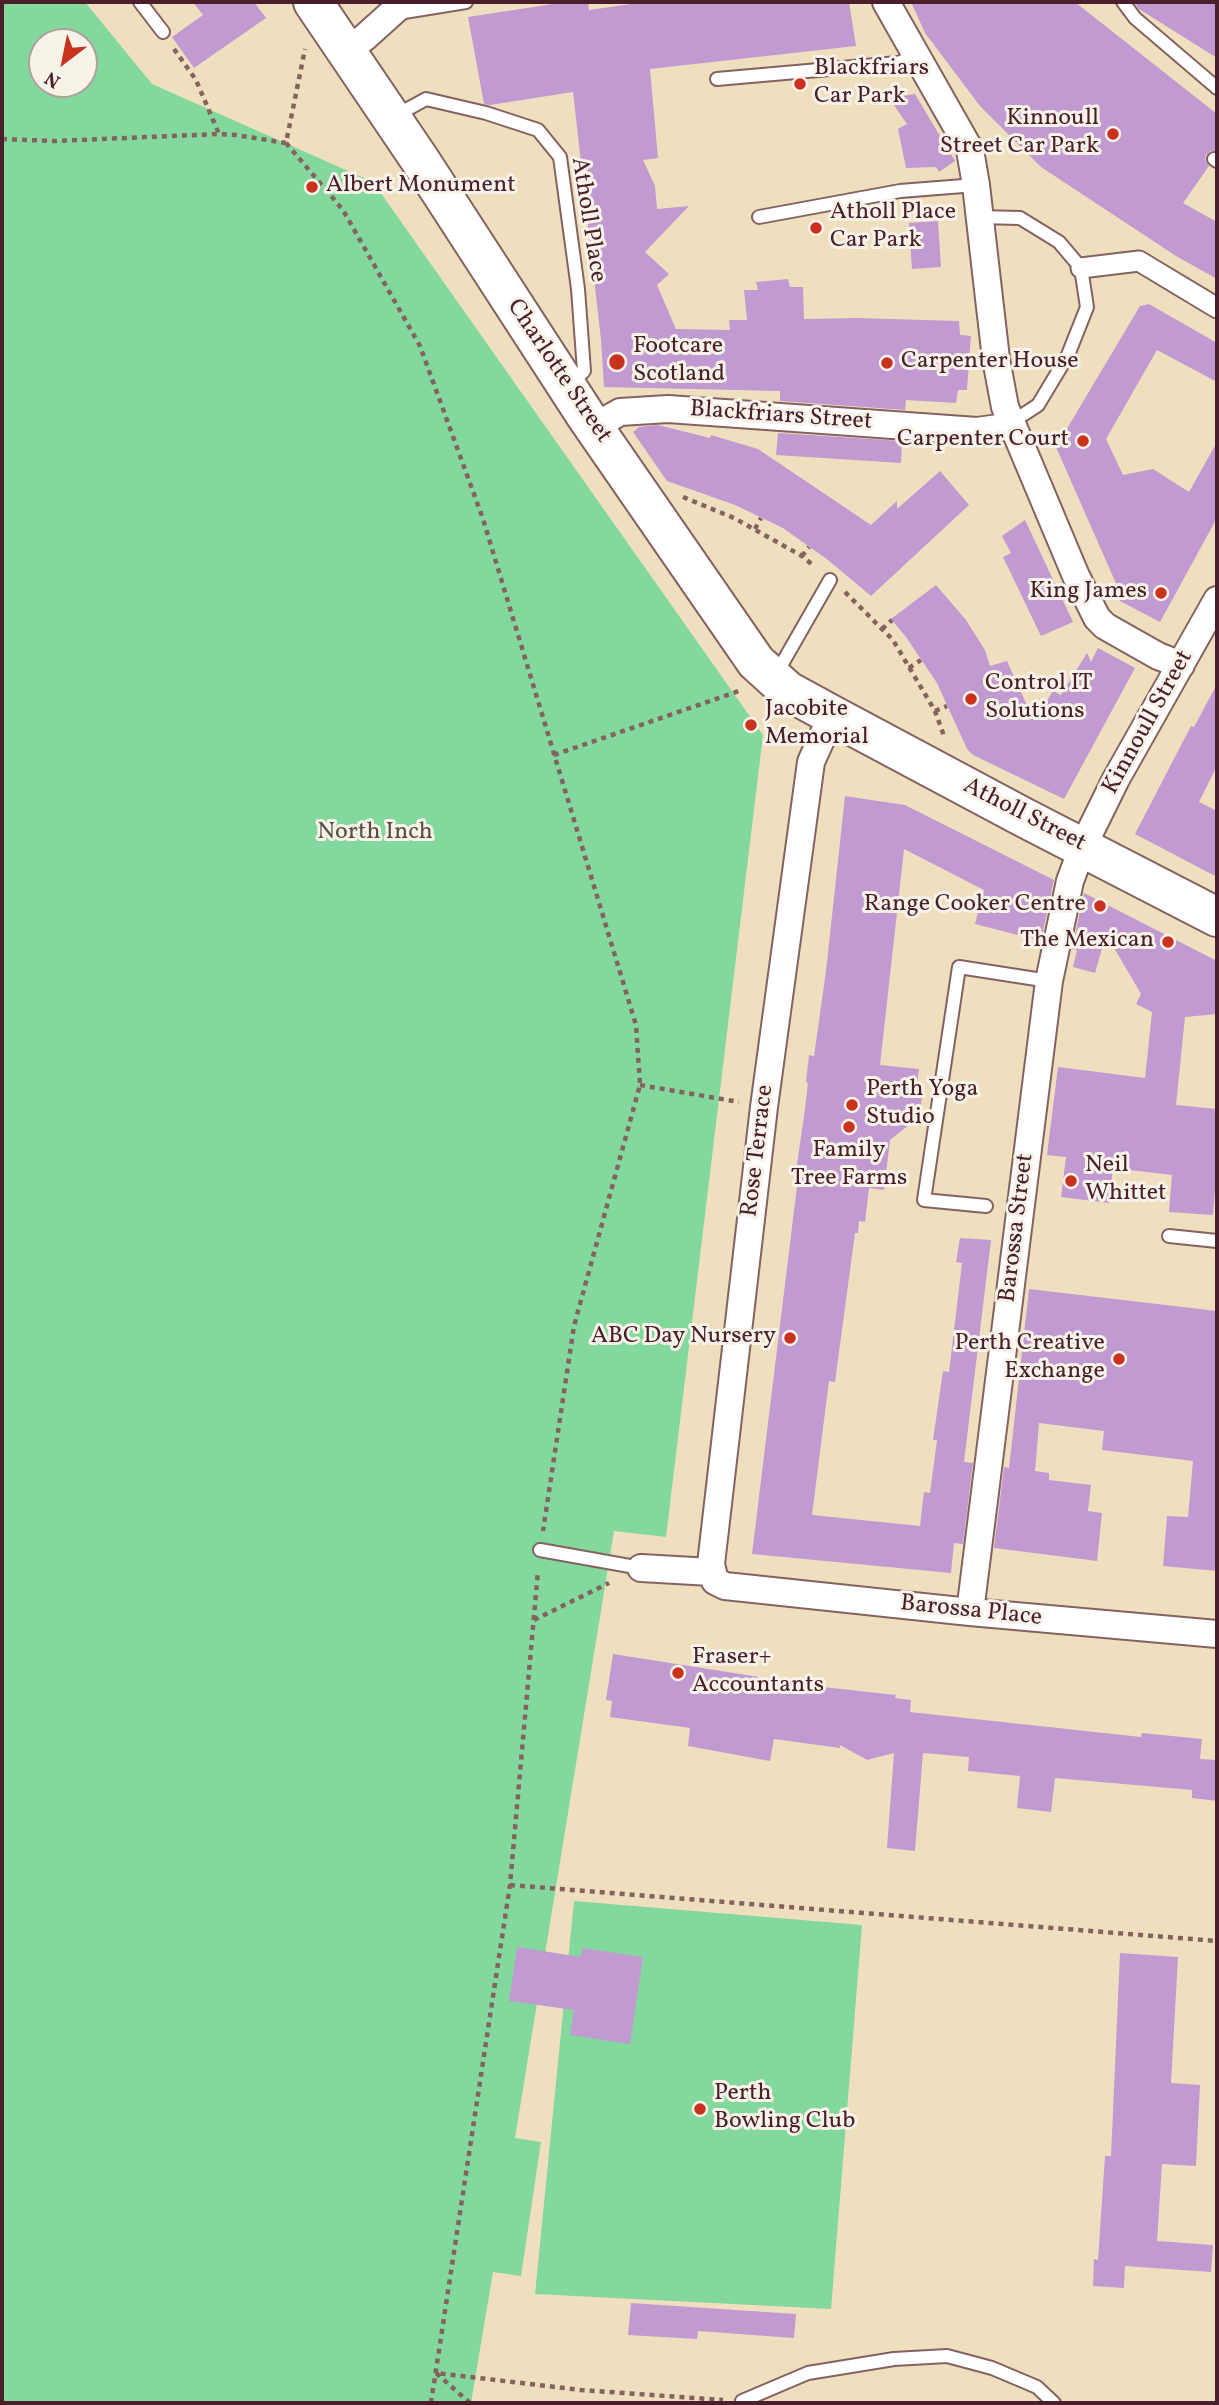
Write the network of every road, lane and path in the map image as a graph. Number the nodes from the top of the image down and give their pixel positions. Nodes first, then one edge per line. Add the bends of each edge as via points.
1 (140, 2) edge
2 (466, 2) edge
3 (886, 2) edge
4 (1123, 2) edge
5 (314, 3) edge
6 (397, 8) edge
7 (163, 32) joint
8 (345, 50) junction
9 (917, 56) junction
10 (717, 79) dead end
11 (1217, 88) edge
12 (391, 118) junction
13 (219, 134) junction
14 (2, 139) edge
15 (286, 143) junction
16 (976, 186) junction
17 (759, 217) dead end
18 (979, 217) junction
19 (1081, 268) junction
20 (1217, 308) edge
21 (567, 387) junction
22 (1012, 422) junction
23 (594, 427) junction
24 (682, 497) dead end
25 (761, 518) dead end
26 (755, 529) junction
27 (809, 547) dead end
28 (802, 556) junction
29 (830, 580) junction
30 (1217, 602) edge
31 (892, 620) dead end
32 (882, 629) junction
33 (921, 660) dead end
34 (1181, 665) junction
35 (909, 667) junction
36 (773, 679) junction
37 (947, 706) dead end
38 (935, 711) junction
39 (832, 715) junction
40 (554, 755) junction
41 (961, 783) junction
42 (1083, 846) junction
43 (1217, 917) edge
44 (1049, 981) junction
45 (640, 1085) junction
46 (764, 1107) junction
47 (986, 1206) dead end
48 (1169, 1236) dead end
49 (1217, 1241) edge
50 (540, 1550) junction
51 (641, 1567) junction
52 (718, 1579) junction
53 (970, 1612) junction
54 (534, 1620) junction
55 (1217, 1634) edge
56 (510, 1885) junction
57 (1217, 1941) edge
58 (436, 2372) junction
59 (742, 2401) joint
60 (431, 2403) edge
61 (470, 2403) edge
62 (1054, 2403) edge

1 - 7 lane
2 - 6 lane
3 - 9 street
4 - 11 lane via 1135,18
5 - 8 main road, Charlotte Street
5 - 15 path
6 - 8 street
7 - 13 path via 196,80
8 - 12 main road, Charlotte Street
9 - 10 lane via 898,63
9 - 16 street via 970,150
12 - 21 main road, Charlotte Street
12 - 21 lane, Atholl Place via 426,99 538,130 560,157 584,371
13 - 14 path
13 - 15 path
15 - 40 path via 343,210 419,346 483,519
16 - 17 lane via 900,191
16 - 18 street
18 - 19 lane via 1020,218 1059,242
18 - 22 street via 996,359
19 - 20 street via 1139,261
19 - 22 lane via 1087,307 1068,355 1038,405
21 - 23 main road, Charlotte Street
22 - 23 street, Blackfriars Street via 977,431 668,409 620,412
22 - 34 street via 1097,618 1125,638
23 - 36 main road, Charlotte Street via 756,662
24 - 26 path
25 - 26 path
26 - 28 path
27 - 28 path
28 - 29 path
29 - 32 path
29 - 36 lane
30 - 34 street, Kinnoull Street
31 - 32 path
32 - 35 path
33 - 35 path
34 - 42 street, Kinnoull Street
35 - 38 path
36 - 39 main road, Charlotte Street
36 - 40 path
37 - 38 path
38 - 41 path
39 - 41 main road, Atholl Street
39 - 46 street, Rose Terrace via 811,762
40 - 45 path via 636,1025
41 - 42 main road, Atholl Street
42 - 43 main road, Atholl Street
42 - 44 street, Barossa Street via 1070,881
44 - 47 lane via 959,967 925,1200
44 - 53 street, Barossa Street
45 - 46 path
45 - 50 path via 574,1326
46 - 52 street, Rose Terrace via 710,1564
48 - 49 lane
50 - 51 lane
50 - 54 path
51 - 52 street, Barossa Place
51 - 54 path
52 - 53 street, Barossa Place
53 - 55 street, Barossa Place
54 - 56 path
56 - 57 path
56 - 58 path
58 - 59 path via 581,2390
58 - 60 path
58 - 61 path
59 - 62 lane via 808,2373 947,2356 1037,2387

